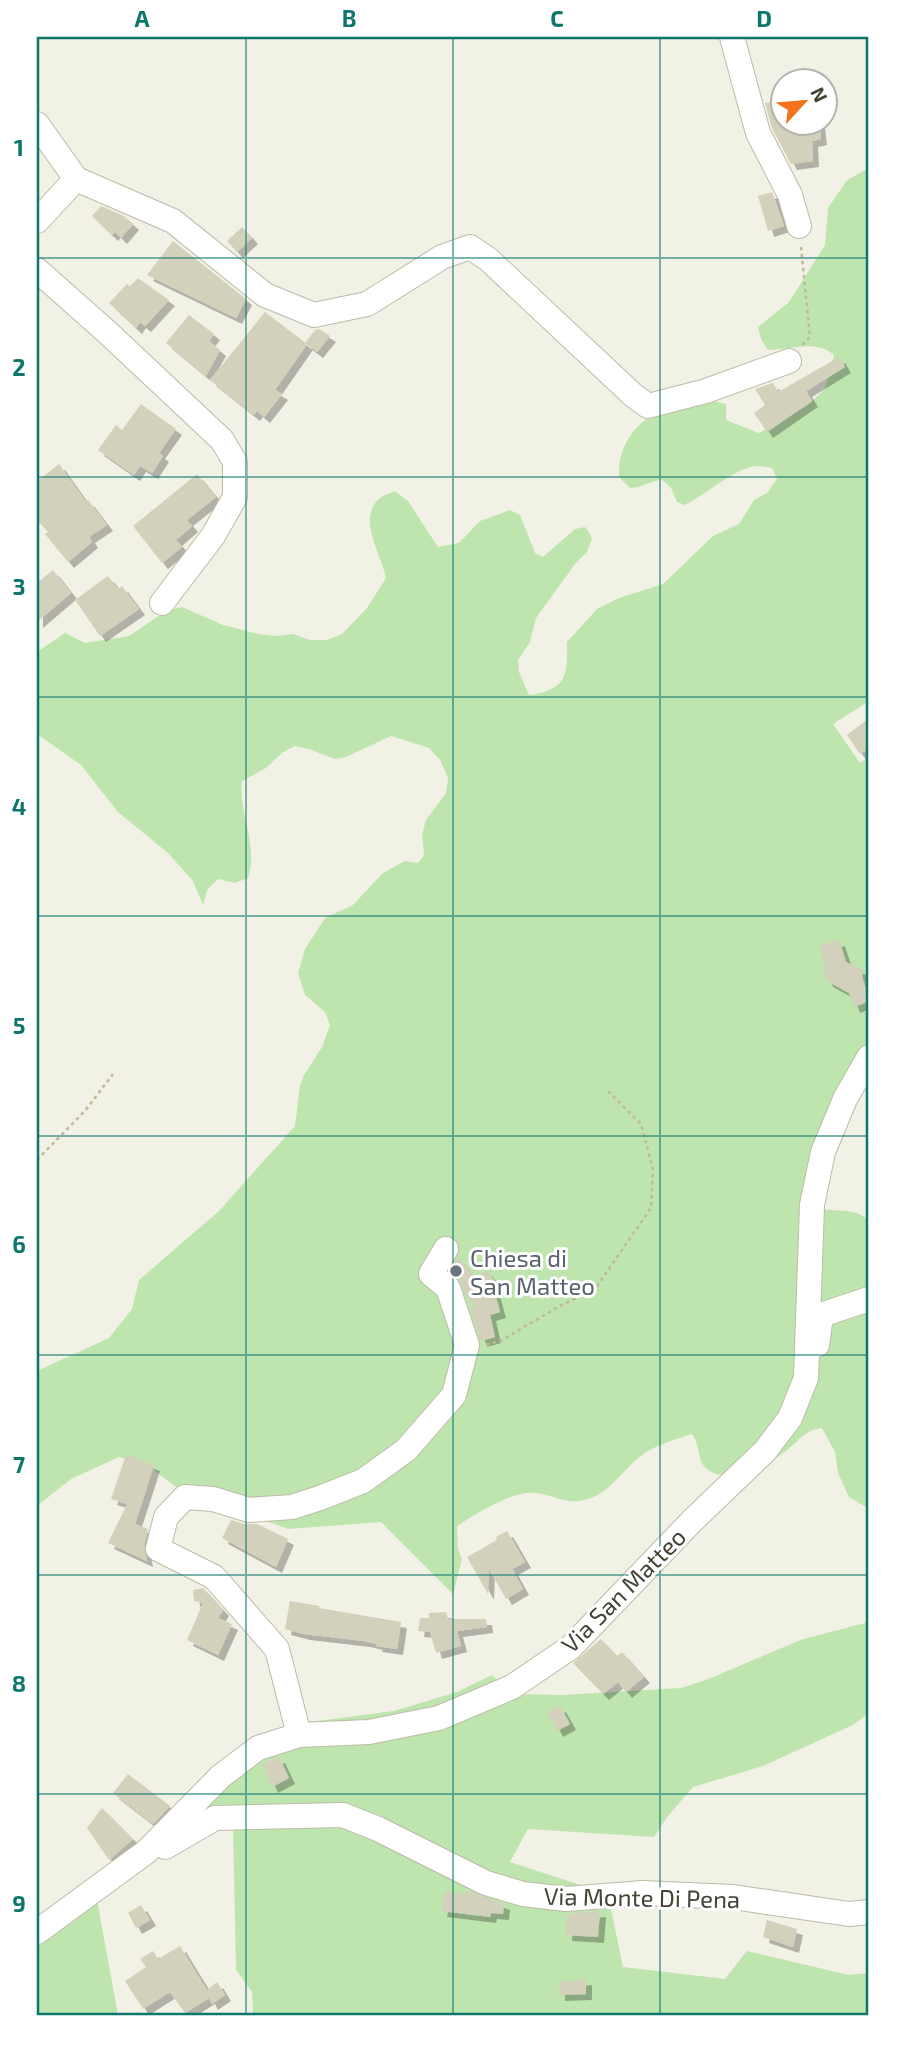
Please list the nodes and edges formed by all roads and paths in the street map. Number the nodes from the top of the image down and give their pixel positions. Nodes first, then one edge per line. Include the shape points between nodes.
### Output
1 (732, 37) edge
2 (37, 124) edge
3 (76, 179) junction
4 (37, 221) edge
5 (800, 226) joint
6 (37, 270) edge
7 (789, 361) joint
8 (162, 603) dead end
9 (869, 1057) edge
10 (113, 1074) dead end
11 (606, 1089) dead end
12 (37, 1160) edge
13 (446, 1249) dead end
14 (869, 1299) edge
15 (466, 1357) junction
16 (806, 1378) junction
17 (299, 1735) junction
18 (146, 1852) junction
19 (869, 1912) edge
20 (37, 1932) edge

1 - 5 street via 758,133 790,195
2 - 3 street
3 - 4 street
3 - 7 street via 173,221 265,295 314,315 367,304 442,257 470,247 648,406
5 - 7 path via 810,337
6 - 8 street via 222,440 235,462 235,498 213,536
9 - 16 street, Via San Matteo via 822,1152 812,1205
10 - 12 path via 85,1111
11 - 15 path via 641,1124 653,1170 651,1208 595,1289
13 - 15 street via 430,1274 448,1289 467,1345
14 - 16 street via 824,1314 815,1360
15 - 17 street via 454,1395 438,1416 406,1450 363,1481 292,1507 249,1510 185,1497 166,1517 158,1549 214,1577 276,1649
16 - 17 street, Via San Matteo via 790,1418 765,1451 571,1647 512,1686 439,1718 369,1732
17 - 18 street, Via San Matteo via 258,1748 230,1769
18 - 19 street, Via Monte Di Pena via 155,1854 215,1818 343,1815 486,1883 523,1894 566,1899 643,1893 720,1896 849,1914
18 - 20 street, Via San Matteo

